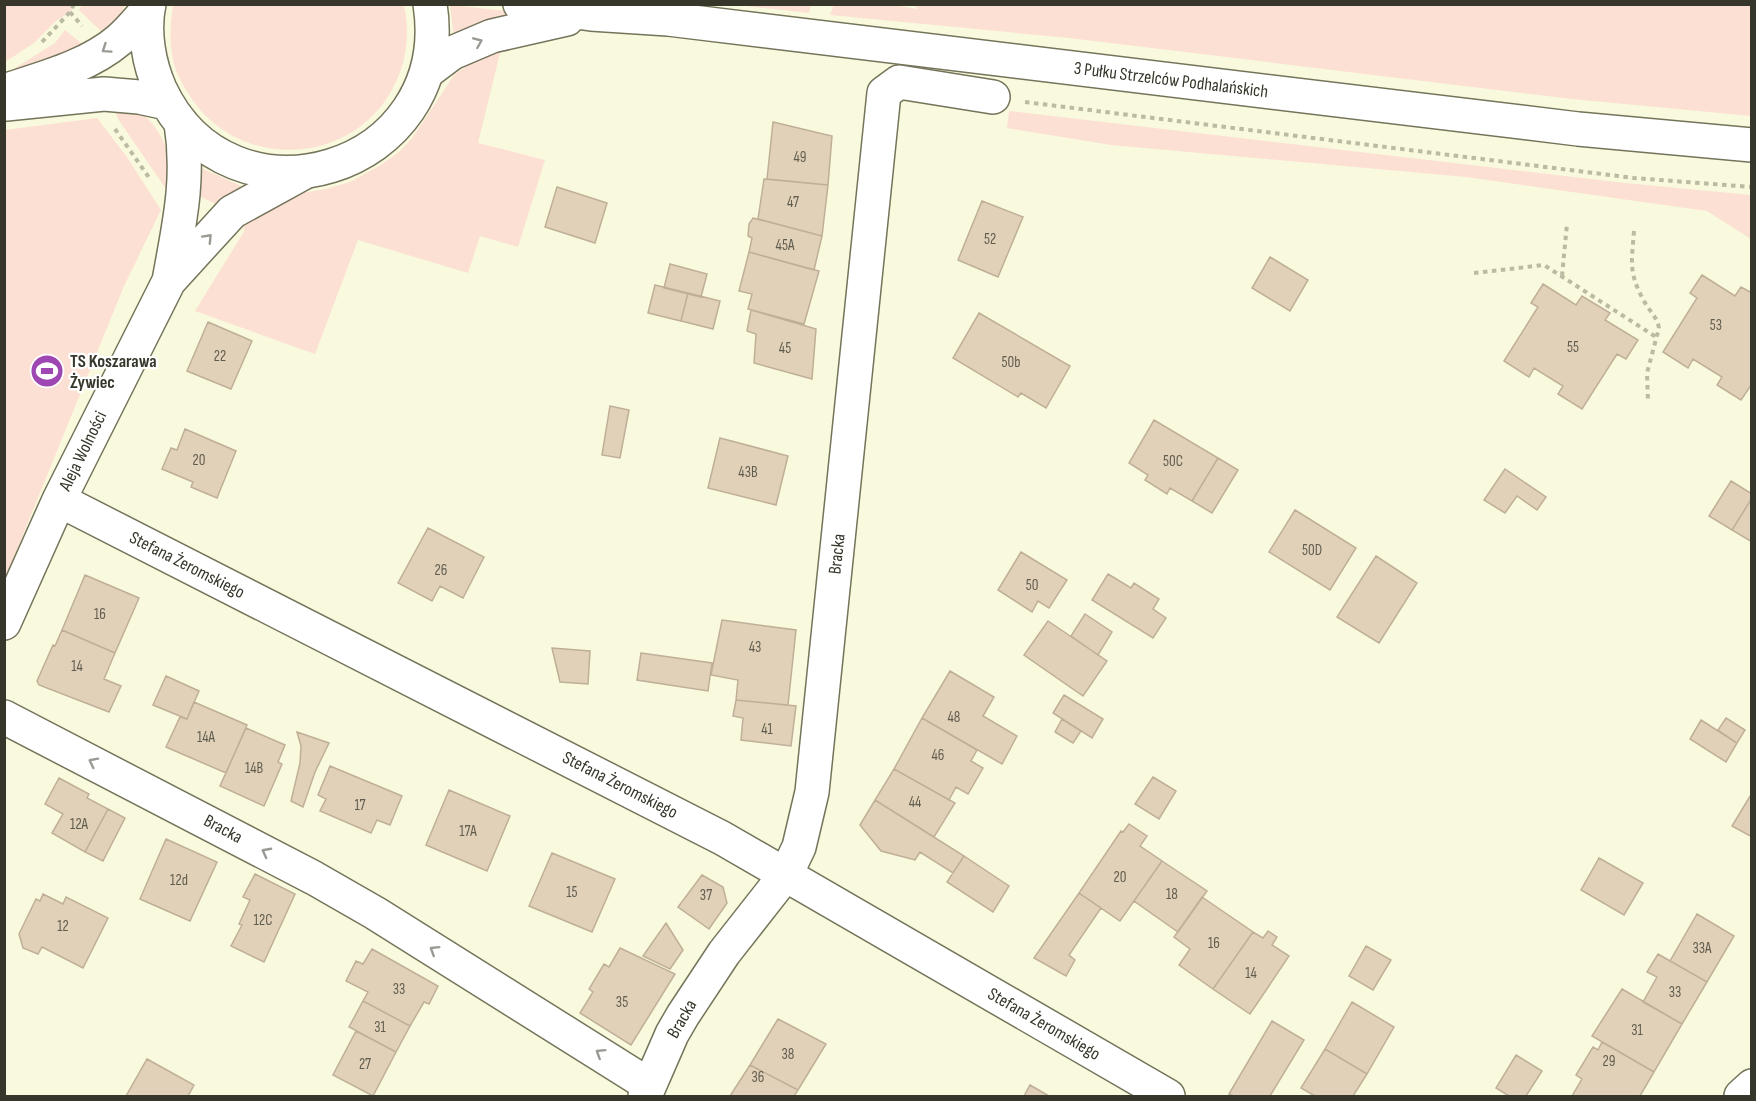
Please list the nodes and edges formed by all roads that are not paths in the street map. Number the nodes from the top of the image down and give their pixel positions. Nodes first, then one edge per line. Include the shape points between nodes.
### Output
1 (430, 4) edge
2 (520, 4) edge
3 (149, 7) edge
4 (591, 14) junction
5 (428, 71) junction
6 (4, 91) edge
7 (993, 97) road end
8 (4, 105) edge
9 (174, 113) junction
10 (1752, 145) edge
11 (303, 173) junction
12 (169, 281) junction
13 (59, 500) junction
14 (4, 623) edge
15 (4, 717) edge
16 (786, 874) junction
17 (1752, 1086) edge
18 (647, 1090) edge
19 (1168, 1096) edge
20 (1741, 1096) edge

1 - 5 street via 433,22
2 - 4 street, 3 Pułku Strzelców Podhalańskich
3 -> 6 street via 120,39 97,54 65,71
3 - 9 street via 150,57 156,81
5 -> 4 street, 3 Pułku Strzelców Podhalańskich via 452,53 492,36
4 - 10 street, 3 Pułku Strzelców Podhalańskich via 668,19 1578,129
5 - 11 street via 414,102 394,129 367,151 336,166
7 - 16 street, Bracka via 899,82 884,93 812,792 799,847
8 - 9 street via 104,94 139,97
9 - 11 street via 206,146 236,162 269,172
9 - 12 street, Aleja Wolności via 186,152 183,205
12 -> 11 street, Aleja Wolności via 232,212
12 - 13 street, Aleja Wolności
13 - 14 street, Aleja Wolności
13 - 16 street, Stefana Żeromskiego via 523,735
18 -> 15 street, Bracka via 331,887
16 - 18 street, Bracka via 682,1014
16 - 19 street, Stefana Żeromskiego
17 - 20 street

